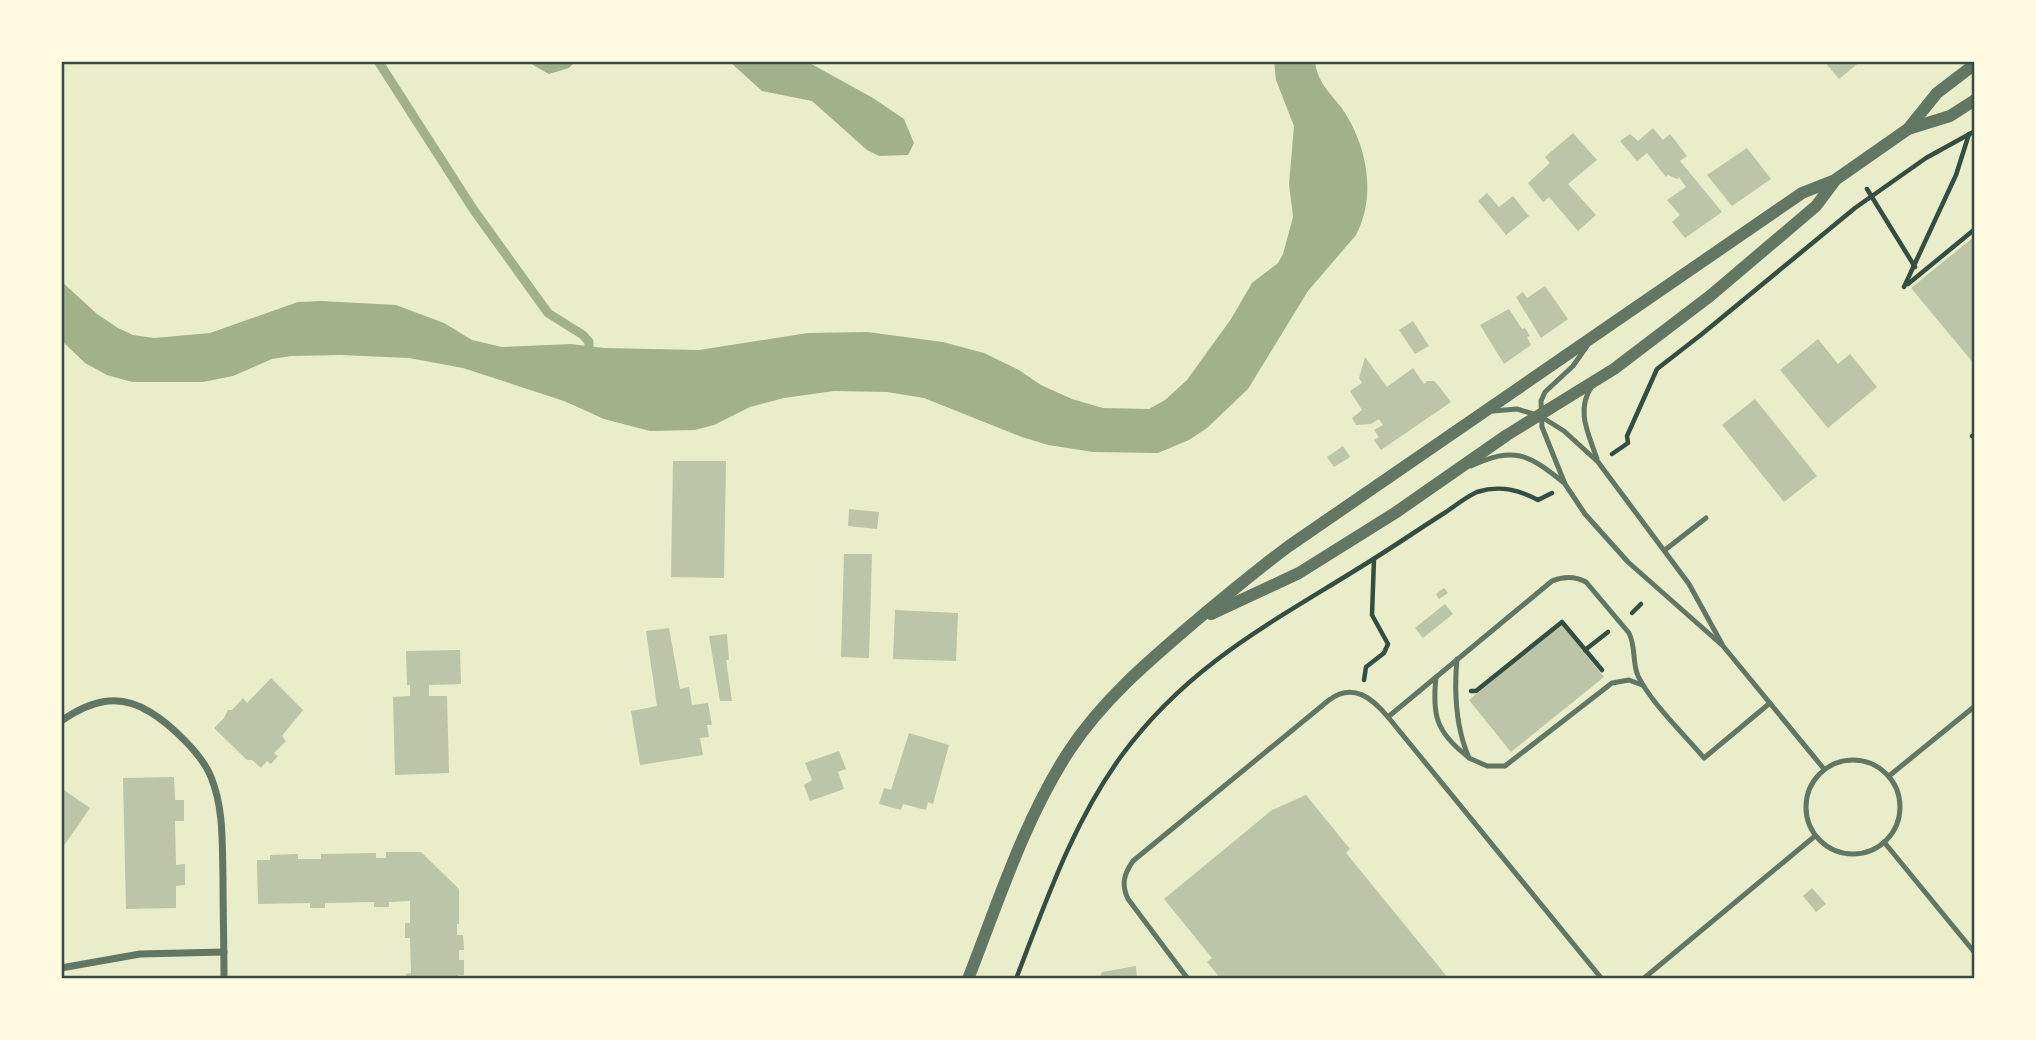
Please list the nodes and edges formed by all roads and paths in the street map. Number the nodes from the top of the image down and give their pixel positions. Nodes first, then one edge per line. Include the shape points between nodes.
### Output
1 (1975, 64) edge
2 (1975, 100) edge
3 (1967, 125) dead end
4 (1908, 129) junction
5 (1972, 133) edge
6 (1835, 180) junction
7 (1867, 189) dead end
8 (1871, 197) junction
9 (1975, 229) edge
10 (1915, 268) junction
11 (1592, 337) junction
12 (1597, 381) junction
13 (1483, 413) junction
14 (1540, 416) junction
15 (1598, 462) junction
16 (1454, 474) junction
17 (1565, 484) junction
18 (1706, 518) dead end
19 (1665, 550) junction
20 (1374, 558) junction
21 (1198, 619) junction
22 (1723, 646) junction
23 (1457, 659) junction
24 (1436, 677) junction
25 (1612, 683) junction
26 (1645, 687) junction
27 (1362, 694) junction
28 (1770, 703) junction
29 (1975, 706) edge
30 (1388, 717) junction
31 (61, 722) edge
32 (1469, 758) junction
33 (1824, 769) junction
34 (1889, 776) junction
35 (1815, 836) junction
36 (1884, 842) junction
37 (224, 952) junction
38 (1975, 953) edge
39 (61, 968) edge
40 (224, 979) edge
41 (968, 979) edge
42 (1016, 979) edge
43 (1188, 979) edge
44 (1602, 979) edge
45 (1643, 979) edge

1 - 4 street via 1937,93
2 - 4 street via 1950,116
3 - 5 path
4 - 6 street
5 - 8 path
5 - 10 path
6 - 11 street via 1802,193
6 - 12 street via 1816,206 1710,296
7 - 8 path
8 - 10 path
8 - 15 path via 1657,369 1628,443
9 - 10 path via 1904,287
11 - 13 street
11 - 14 lane via 1573,366 1545,392
12 - 14 street
12 - 15 lane via 1586,396 1583,415
13 - 14 lane via 1517,409
13 - 21 street via 1250,574
14 - 15 lane
14 - 16 street
14 - 17 lane
15 - 19 lane
16 - 17 lane via 1489,458 1516,455 1537,462
16 - 21 street via 1299,573
17 - 20 path via 1538,499 1505,488 1477,492
17 - 22 lane via 1628,562
18 - 19 lane
19 - 22 lane
20 - 27 path via 1372,615 1388,644 1366,667
20 - 42 path via 1236,643 1158,710 1084,814
21 - 41 street via 1111,697 1070,749 1028,829
22 - 28 lane
23 - 24 lane
23 - 25 path via 1466,668 1471,692 1476,691 1562,622
23 - 26 lane via 1552,580 1570,577 1586,582 1629,633 1635,668
23 - 32 lane via 1459,727
24 - 30 lane
24 - 32 lane via 1440,729
25 - 26 lane via 1629,680
25 - 32 lane via 1505,766 1487,766
26 - 28 lane via 1704,758
27 - 30 lane
27 - 43 lane via 1341,694 1329,700 1133,861 1126,872 1128,899
28 - 33 lane
29 - 34 lane
30 - 44 lane
31 - 37 street via 101,701 136,703 163,720 210,774 220,805
33 - 34 lane via 1843,761 1863,761
33 - 35 lane via 1807,793 1805,808
34 - 36 lane via 1900,798 1900,810 1898,822
35 - 36 lane via 1841,853 1871,851
35 - 45 lane
36 - 38 lane
37 - 39 street via 140,954
37 - 40 street

